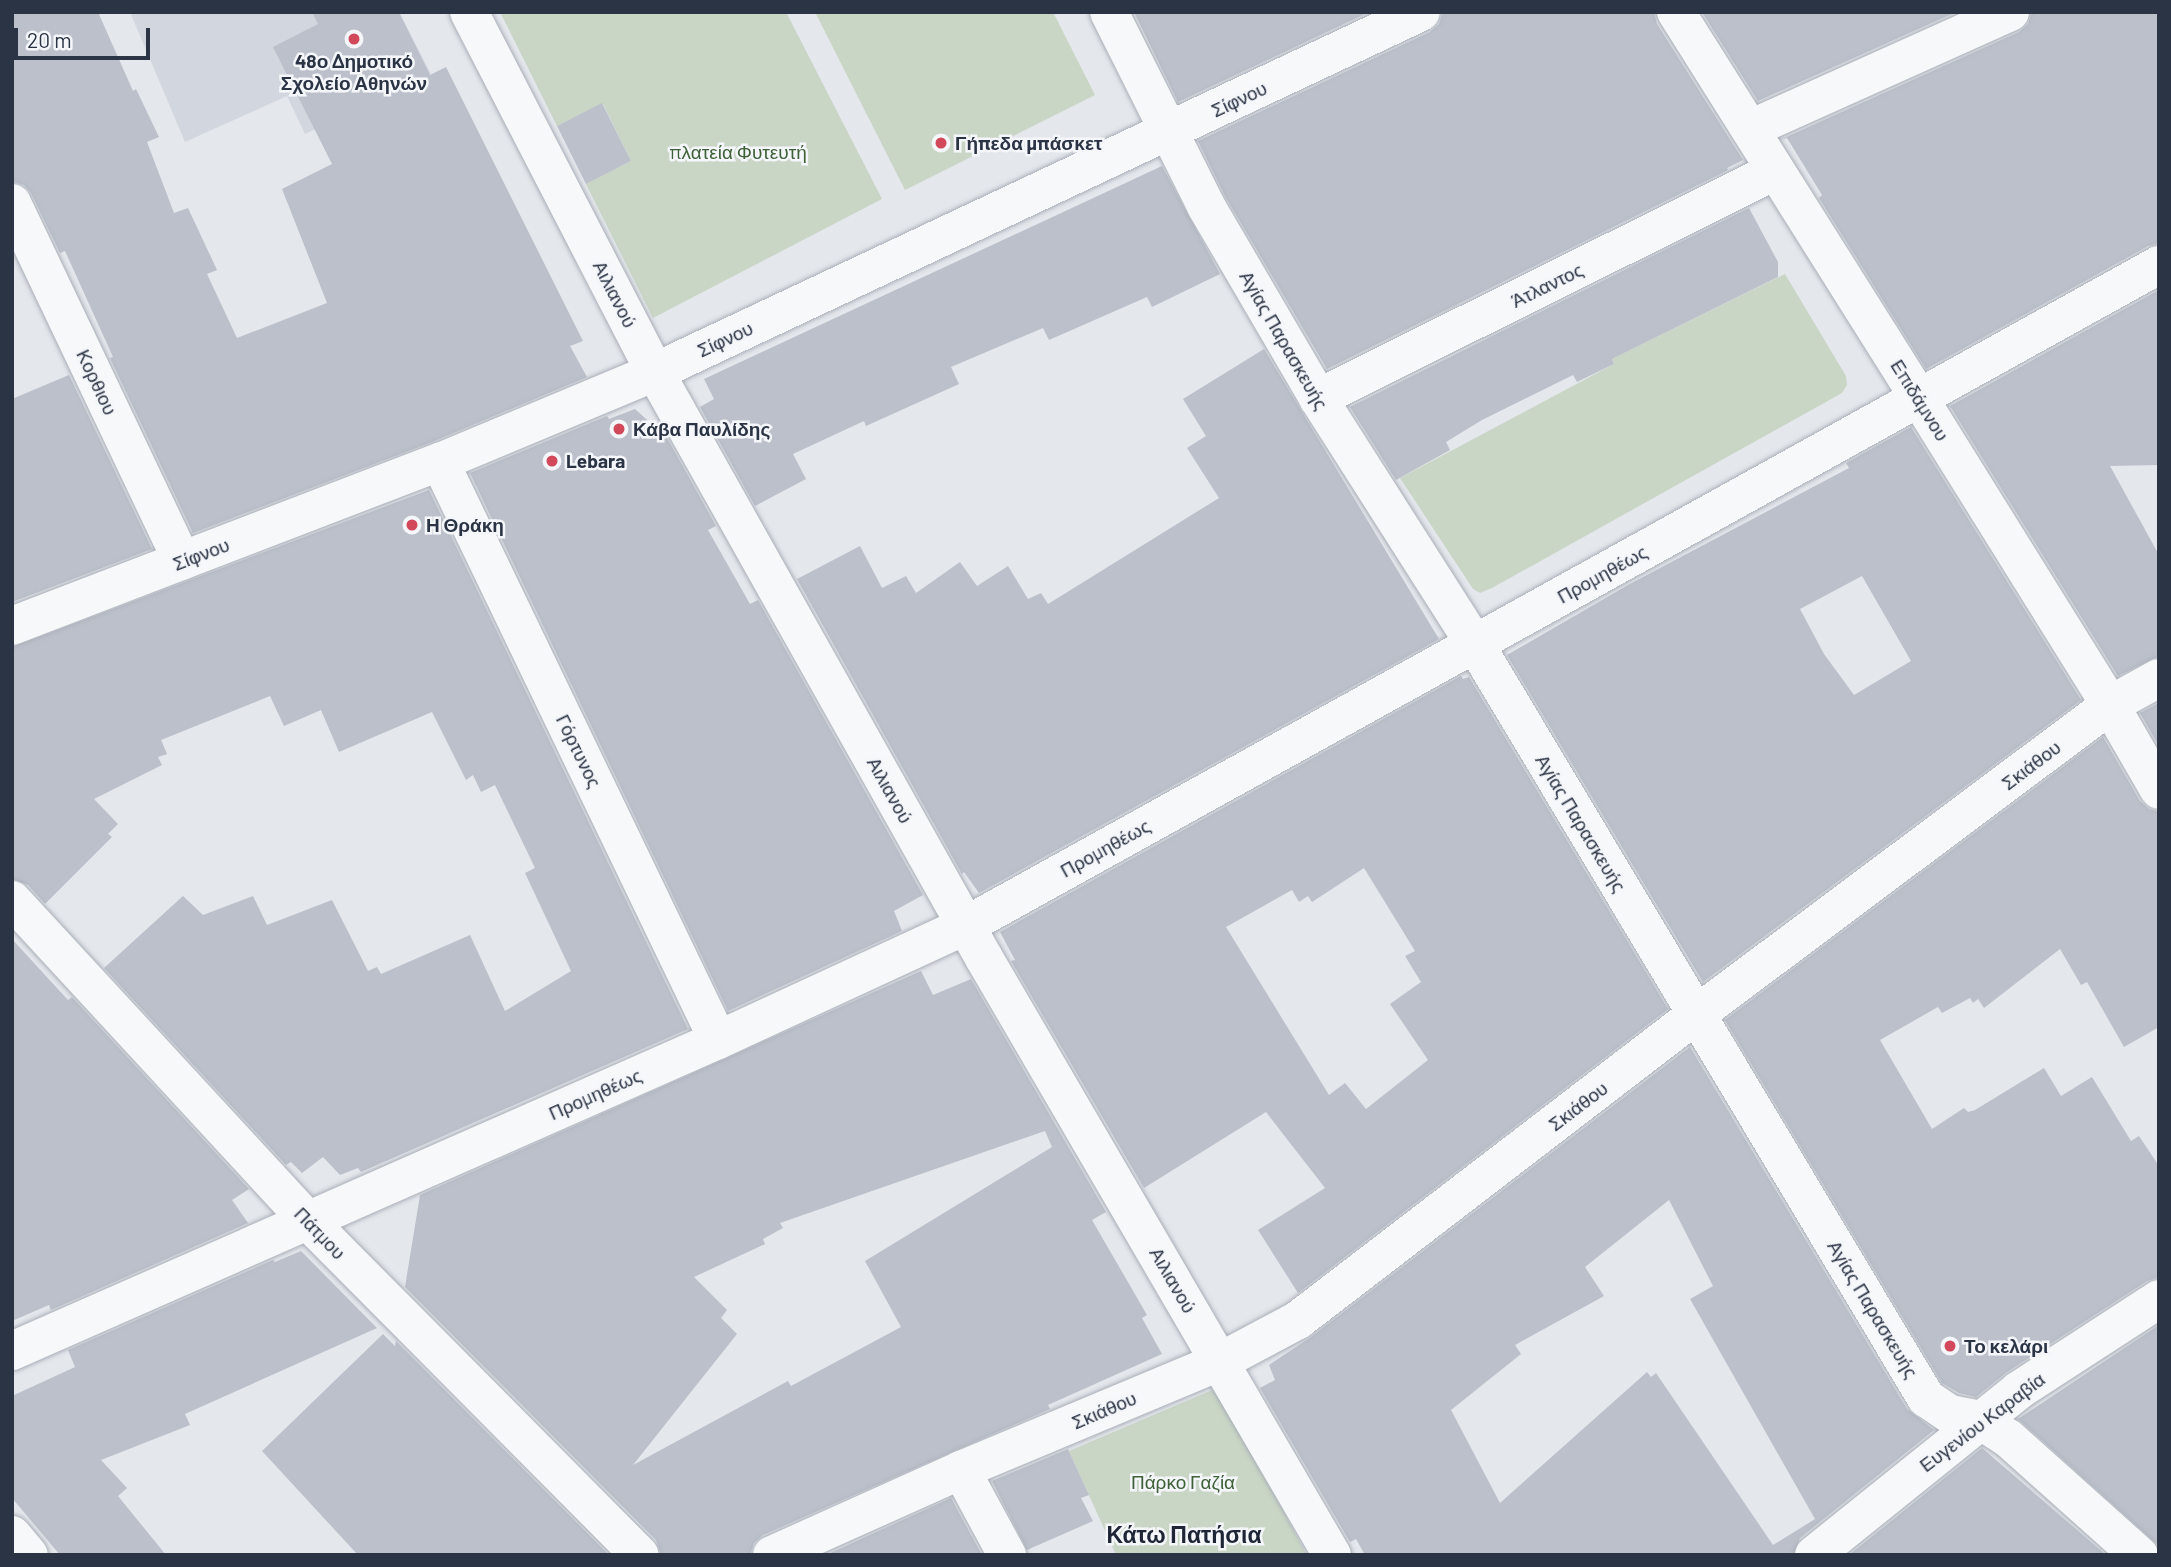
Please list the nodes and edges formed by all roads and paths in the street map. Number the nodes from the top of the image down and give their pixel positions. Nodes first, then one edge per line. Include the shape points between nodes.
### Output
1 (469, 12) edge
2 (1110, 12) edge
3 (1421, 12) edge
4 (1676, 12) edge
5 (2010, 12) edge
6 (1750, 129) junction
7 (1171, 131) junction
8 (1775, 172) junction
9 (12, 203) edge
10 (2159, 265) edge
11 (655, 372) junction
12 (1318, 398) junction
13 (1919, 398) junction
14 (440, 461) junction
15 (183, 561) junction
16 (12, 626) edge
17 (1475, 644) junction
18 (2159, 678) edge
19 (2110, 705) junction
20 (2159, 790) edge
21 (12, 900) edge
22 (965, 926) junction
23 (1697, 1014) junction
24 (718, 1040) junction
25 (307, 1220) junction
26 (2159, 1299) edge
27 (12, 1351) edge
28 (1221, 1361) junction
29 (1980, 1420) junction
30 (961, 1470) junction
31 (12, 1535) edge
32 (29, 1555) edge
33 (640, 1555) edge
34 (772, 1555) edge
35 (1007, 1555) edge
36 (1332, 1555) edge
37 (1814, 1555) edge
38 (2139, 1555) edge

1 - 11 street, Αιλιανού
2 - 7 street, Αγίας Παρασκευής
3 - 7 street, Σίφνου
4 - 6 street, Επιδάμνου
5 - 6 street
6 - 8 street, Επιδάμνου
7 - 11 street, Σίφνου
7 - 12 street, Αγίας Παρασκευής via 1206,205
8 - 12 street, Άτλαντος
8 - 13 street, Επιδάμνου
9 - 15 street, Κορθιου
10 - 13 street, Προμηθέως
11 - 14 street, Σίφνου
11 - 22 street, Αιλιανού
12 - 17 street, Αγίας Παρασκευής
13 - 17 street, Προμηθέως
13 - 19 street, Επιδάμνου
14 - 15 street, Σίφνου
14 - 24 street, Γόρτυνος
15 - 16 street, Σίφνου
17 - 22 street, Προμηθέως
17 - 23 street, Αγίας Παρασκευής
18 - 19 street, Σκιάθου
19 - 20 street, Επιδάμνου
19 - 23 street, Σκιάθου
21 - 25 street, Πάτμου
22 - 24 street, Προμηθέως
22 - 28 street, Αιλιανού
23 - 28 street, Σκιάθου via 1298,1320
23 - 29 street, Αγίας Παρασκευής via 1926,1398 1950,1414
24 - 25 street, Προμηθέως
25 - 27 street, Προμηθέως
25 - 33 street, Πάτμου
26 - 29 street, Ευγενίου Καραβία
28 - 30 street, Σκιάθου
28 - 36 street, Αιλιανού
29 - 37 street, Ευγενίου Καραβία
29 - 38 street, Αγίας Παρασκευής via 2008,1438
30 - 34 street, Σκιάθου
30 - 35 street
31 - 32 street

